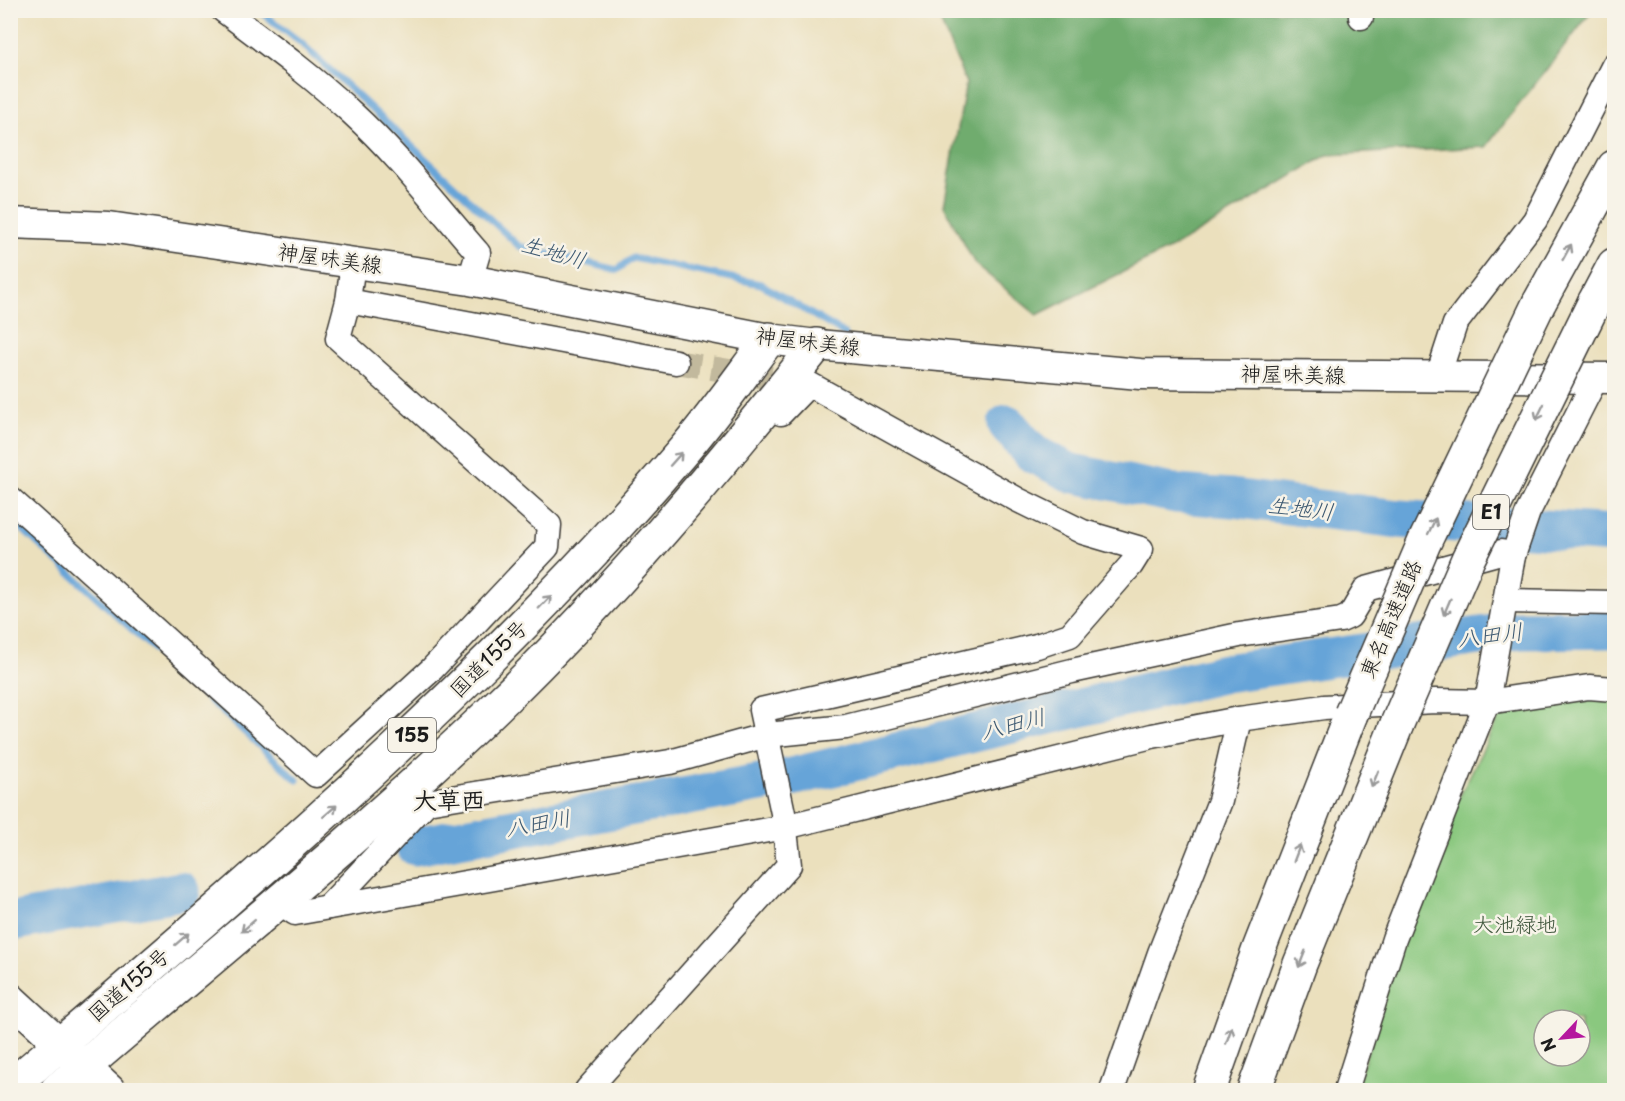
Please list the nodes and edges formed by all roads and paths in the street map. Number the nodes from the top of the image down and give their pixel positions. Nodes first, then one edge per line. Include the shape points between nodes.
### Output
1 (223, 10) edge
2 (1614, 65) edge
3 (1614, 166) edge
4 (10, 223) edge
5 (353, 263) junction
6 (1614, 265) edge
7 (470, 280) junction
8 (348, 301) junction
9 (769, 339) junction
10 (816, 345) junction
11 (676, 362) tunnel mouth
12 (1438, 376) junction
13 (1605, 378) edge
14 (10, 499) edge
15 (1513, 556) junction
16 (1506, 601) junction
17 (1614, 603) edge
18 (1614, 689) edge
19 (1487, 702) junction
20 (1239, 719) junction
21 (768, 740) junction
22 (412, 802) junction
23 (784, 820) junction
24 (278, 901) junction
25 (328, 907) junction
26 (10, 998) edge
27 (60, 1044) junction
28 (84, 1067) junction
29 (10, 1087) edge
30 (57, 1090) edge
31 (110, 1090) edge
32 (587, 1090) edge
33 (1112, 1090) edge
34 (1209, 1090) edge
35 (1254, 1090) edge
36 (1346, 1090) edge

1 - 7 street via 353,114 390,154 478,253
2 - 12 street via 1535,220 1455,324
34 -> 3 highway, 東名高速道路 / E1, bridge via 1259,949 1351,714 1424,543 1539,303
4 - 5 main road, 神屋味美線 via 109,227
5 - 7 main road, 神屋味美線
5 - 8 street
6 -> 35 highway, E1, bridge via 1468,559 1300,964
7 - 9 main road, 神屋味美線
8 - 11 street
8 - 14 street via 338,338 549,525 547,547 539,556 432,669 316,775
9 - 10 main road, 神屋味美線
27 -> 9 highway, 国道155号 / 155 via 341,802 473,677 599,546 686,448
10 - 12 main road, 神屋味美線 via 1140,374
10 - 22 highway, 国道155号 / 155 via 717,470 625,576 498,705
12 - 13 main road, 神屋味美線
13 - 15 street via 1528,512
15 - 16 street
15 - 21 street via 1501,552 1366,589 1350,616 1341,620 1239,635 1072,671 846,727
16 - 17 street
16 - 19 street
18 - 19 street via 1588,687
19 - 20 street via 1324,707
19 - 36 street via 1394,939
20 - 23 street
20 - 33 street via 1220,801
21 - 22 street via 670,762
21 - 22 street via 760,710 1070,635 1141,549 1083,532 1018,500 808,384 683,532 513,713
21 - 23 street
22 - 24 highway, 国道155号 / 155
22 - 25 street
23 - 25 street
23 - 32 street via 789,865
24 - 25 street via 295,913
24 -> 28 highway, 国道155号 / 155
26 - 27 main road
27 - 28 main road
27 - 29 highway, 国道155号 / 155
28 - 30 highway, 国道155号 / 155
28 - 31 main road

